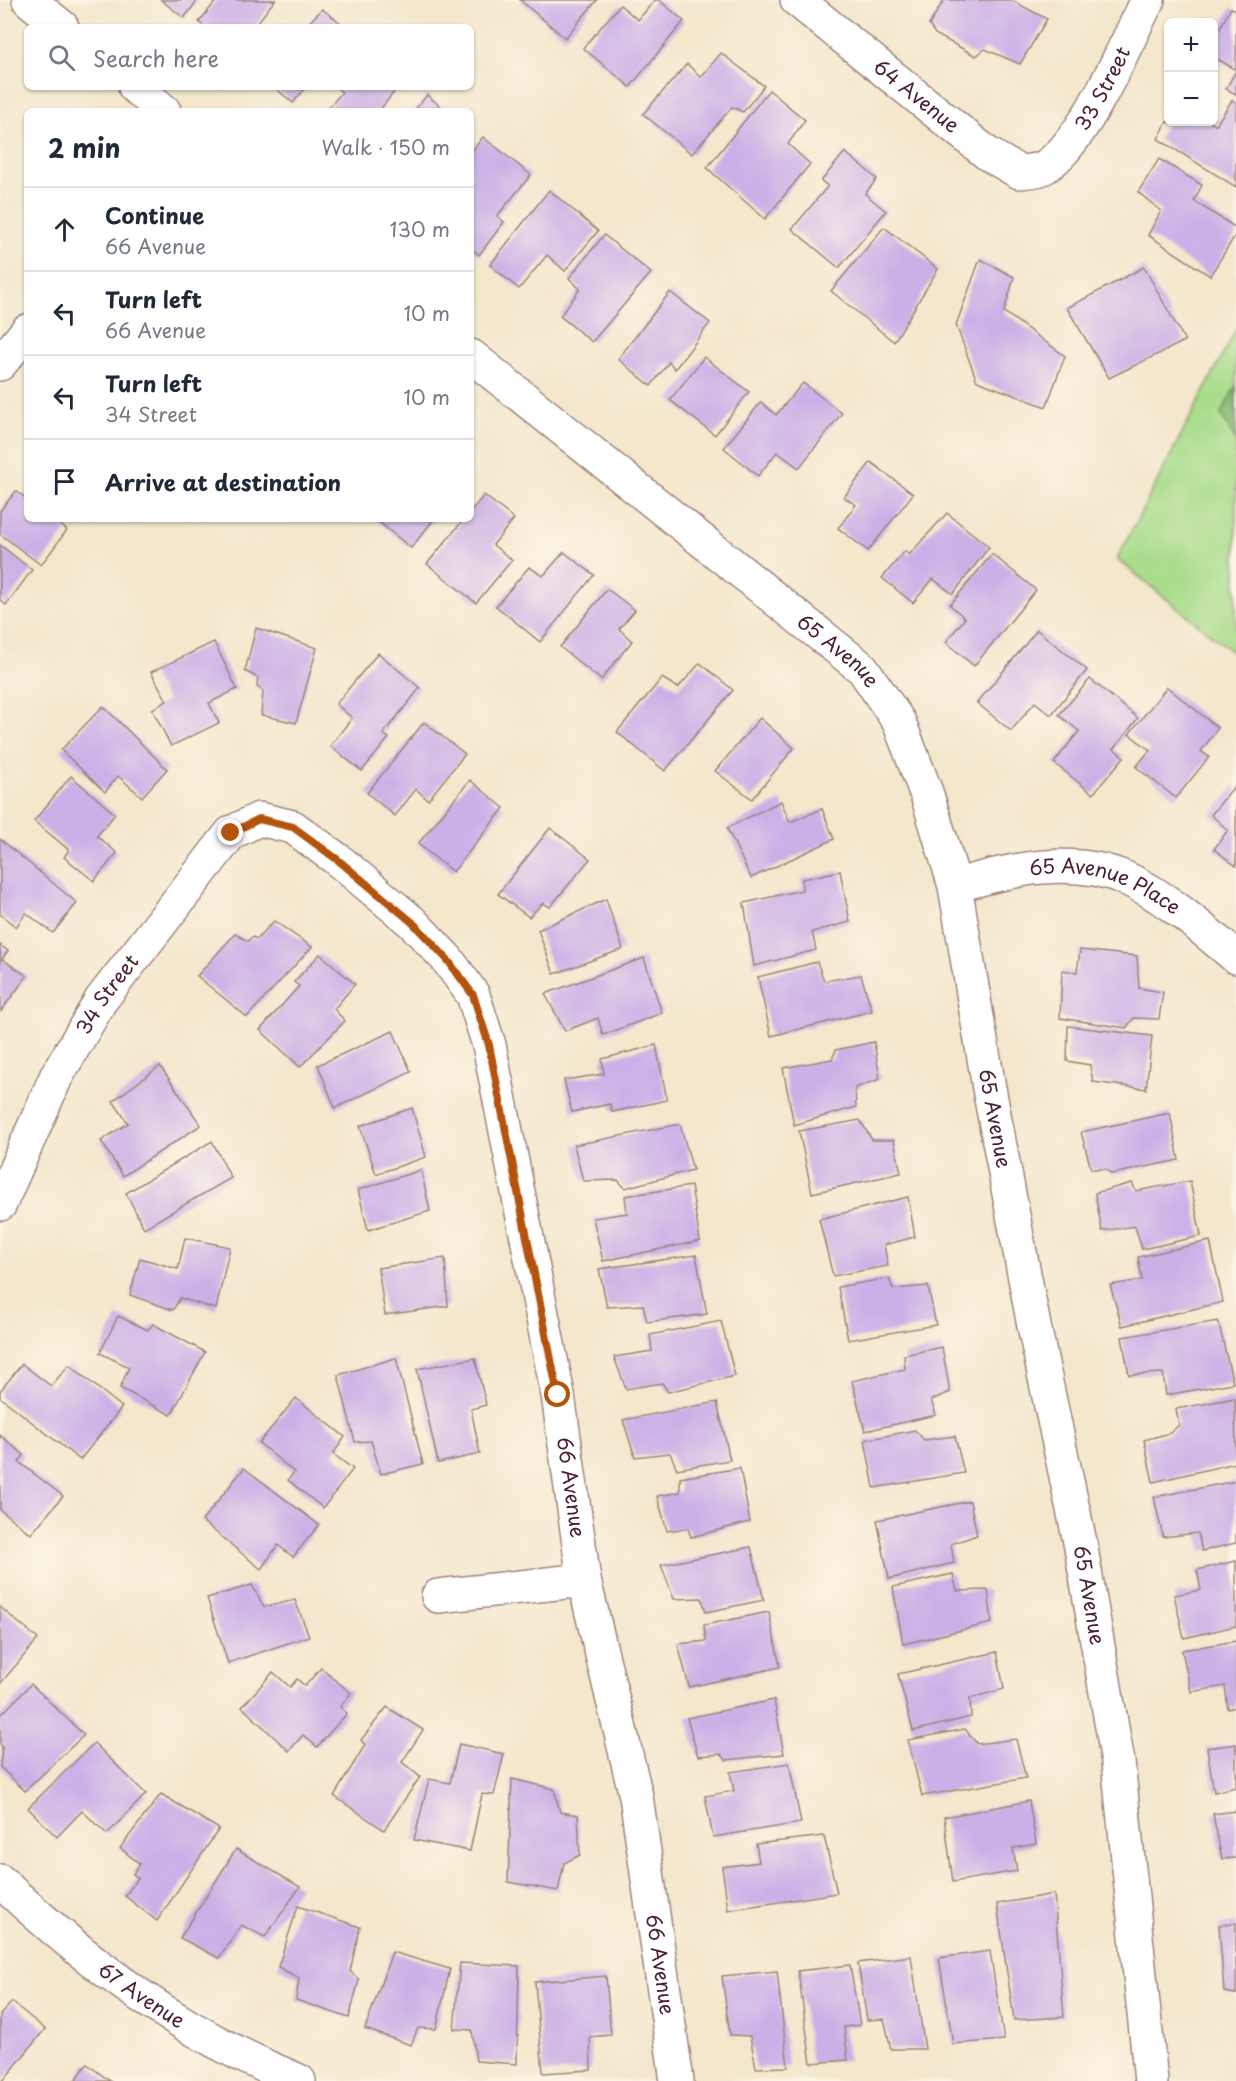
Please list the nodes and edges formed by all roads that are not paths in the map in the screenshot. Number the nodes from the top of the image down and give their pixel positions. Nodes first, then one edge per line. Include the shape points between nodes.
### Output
1 (29, 0) edge
2 (797, 0) edge
3 (1148, 0) edge
4 (58, 24) edge
5 (139, 90) edge
6 (160, 108) edge
7 (1045, 168) joint
8 (24, 335) edge
9 (474, 358) edge
10 (0, 364) edge
11 (259, 819) joint
12 (955, 886) junction
13 (1236, 957) edge
14 (0, 1204) edge
15 (584, 1581) junction
16 (438, 1596) dead end
17 (0, 1881) edge
18 (299, 2081) edge
19 (677, 2081) edge
20 (1151, 2081) edge

1 - 4 street
2 - 7 street, 64 Avenue via 988,154 1019,172
3 - 7 street, 33 Street via 1089,116
5 - 6 street
8 - 10 street
9 - 12 street, 65 Avenue via 863,669 899,722
11 - 14 street, 34 Street via 231,833 101,1000 56,1077
11 - 15 street, 66 Avenue via 293,827 338,860 428,939 473,995 489,1045 558,1395
12 - 13 street, 65 Avenue Place via 1028,868 1086,867 1124,877 1157,895
12 - 20 street, 65 Avenue via 1118,1762
15 - 16 street
15 - 19 street, 66 Avenue via 636,1796
17 - 18 street, 67 Avenue via 50,1928 199,2035

